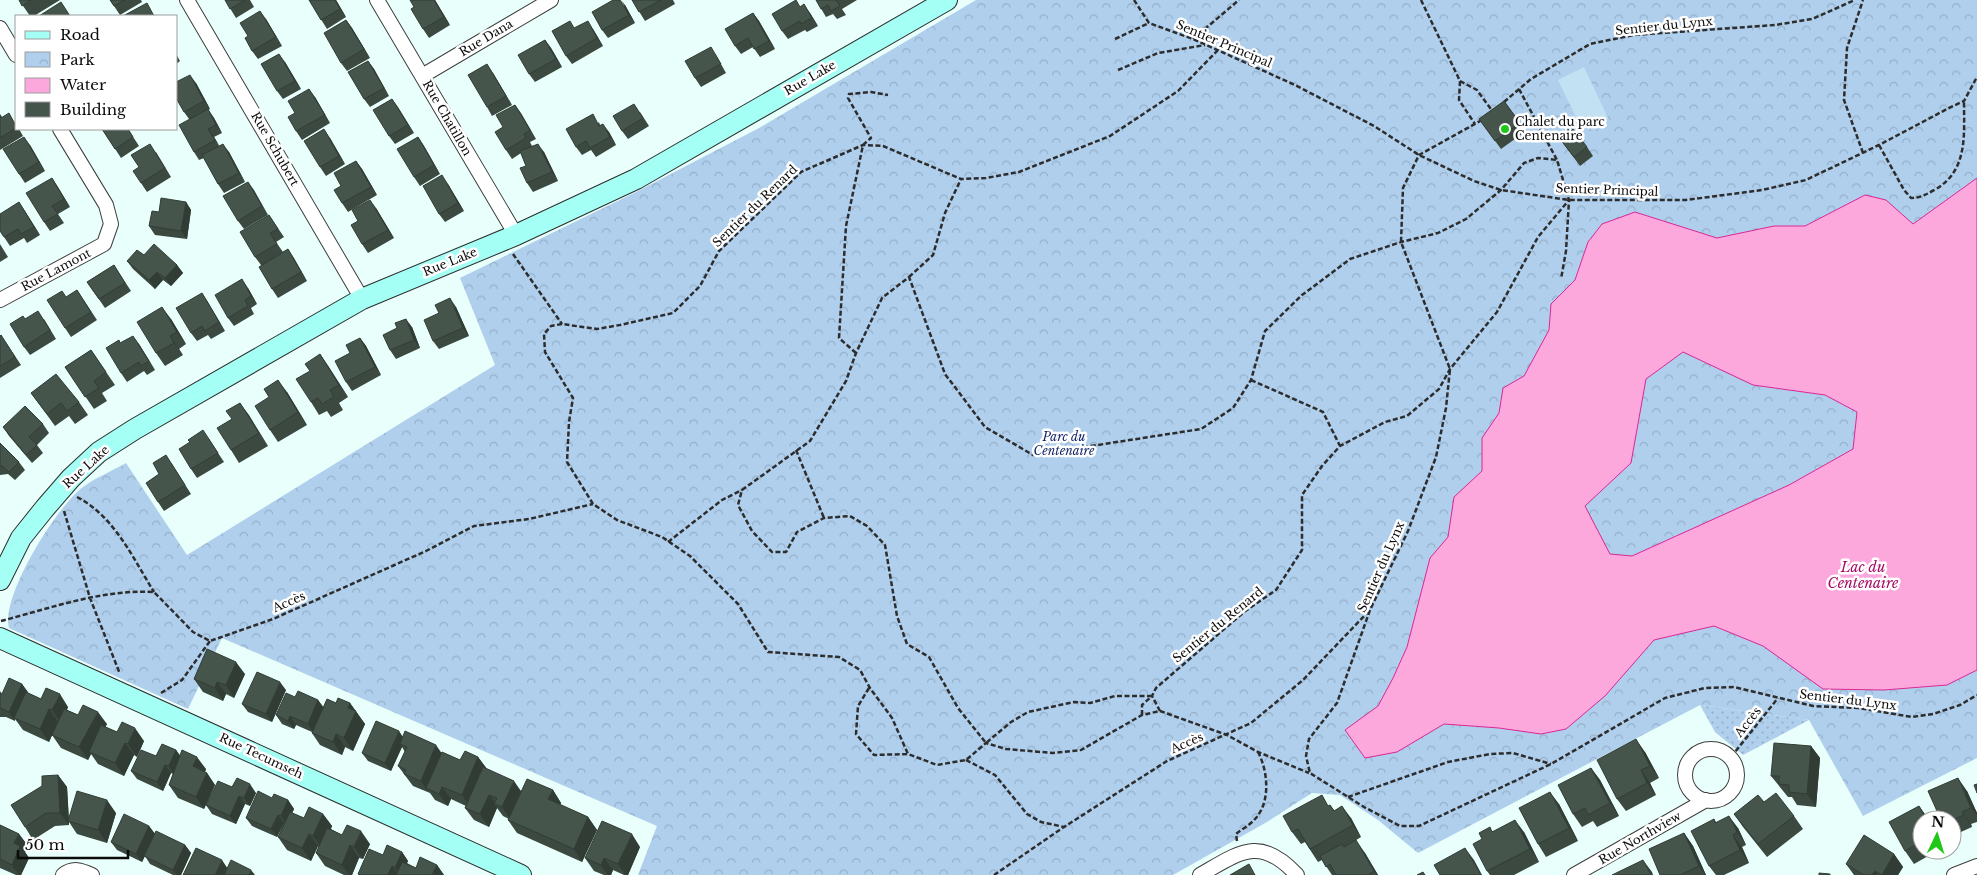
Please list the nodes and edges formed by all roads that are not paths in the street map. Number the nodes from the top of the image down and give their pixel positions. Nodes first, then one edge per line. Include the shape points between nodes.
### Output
1 (187, 0) edge
2 (377, 0) edge
3 (550, 0) edge
4 (948, 0) edge
5 (0, 28) edge
6 (15, 53) edge
7 (422, 76) junction
8 (61, 130) edge
9 (510, 238) junction
10 (362, 299) junction
11 (0, 300) edge
12 (0, 580) edge
13 (0, 638) edge
14 (1706, 800) junction
15 (1977, 866) edge
16 (63, 875) edge
17 (92, 875) edge
18 (521, 875) edge
19 (1200, 875) edge
20 (1297, 875) edge
21 (1574, 875) edge
22 (1954, 875) edge

1 - 10 street, Rue Schubert
2 - 7 street, Rue Chatillon
3 - 7 street, Rue Dana
4 - 9 street, Rue Lake via 636,179
5 - 6 street
7 - 9 street, Rue Chatillon
8 - 11 street, Rue Lamont via 106,205 111,224 104,244
9 - 10 street, Rue Lake
10 - 12 street, Rue Lake via 99,452 61,489 21,538
13 - 18 street, Rue Tecumseh
14 - 14 street, Rue Northview via 1691,791 1685,774 1687,765 1698,752 1716,749 1731,757 1737,772 1734,787 1723,798
14 - 21 street, Rue Northview
15 - 22 street
16 - 17 street via 79,869
19 - 20 street via 1239,852 1259,851 1285,862

